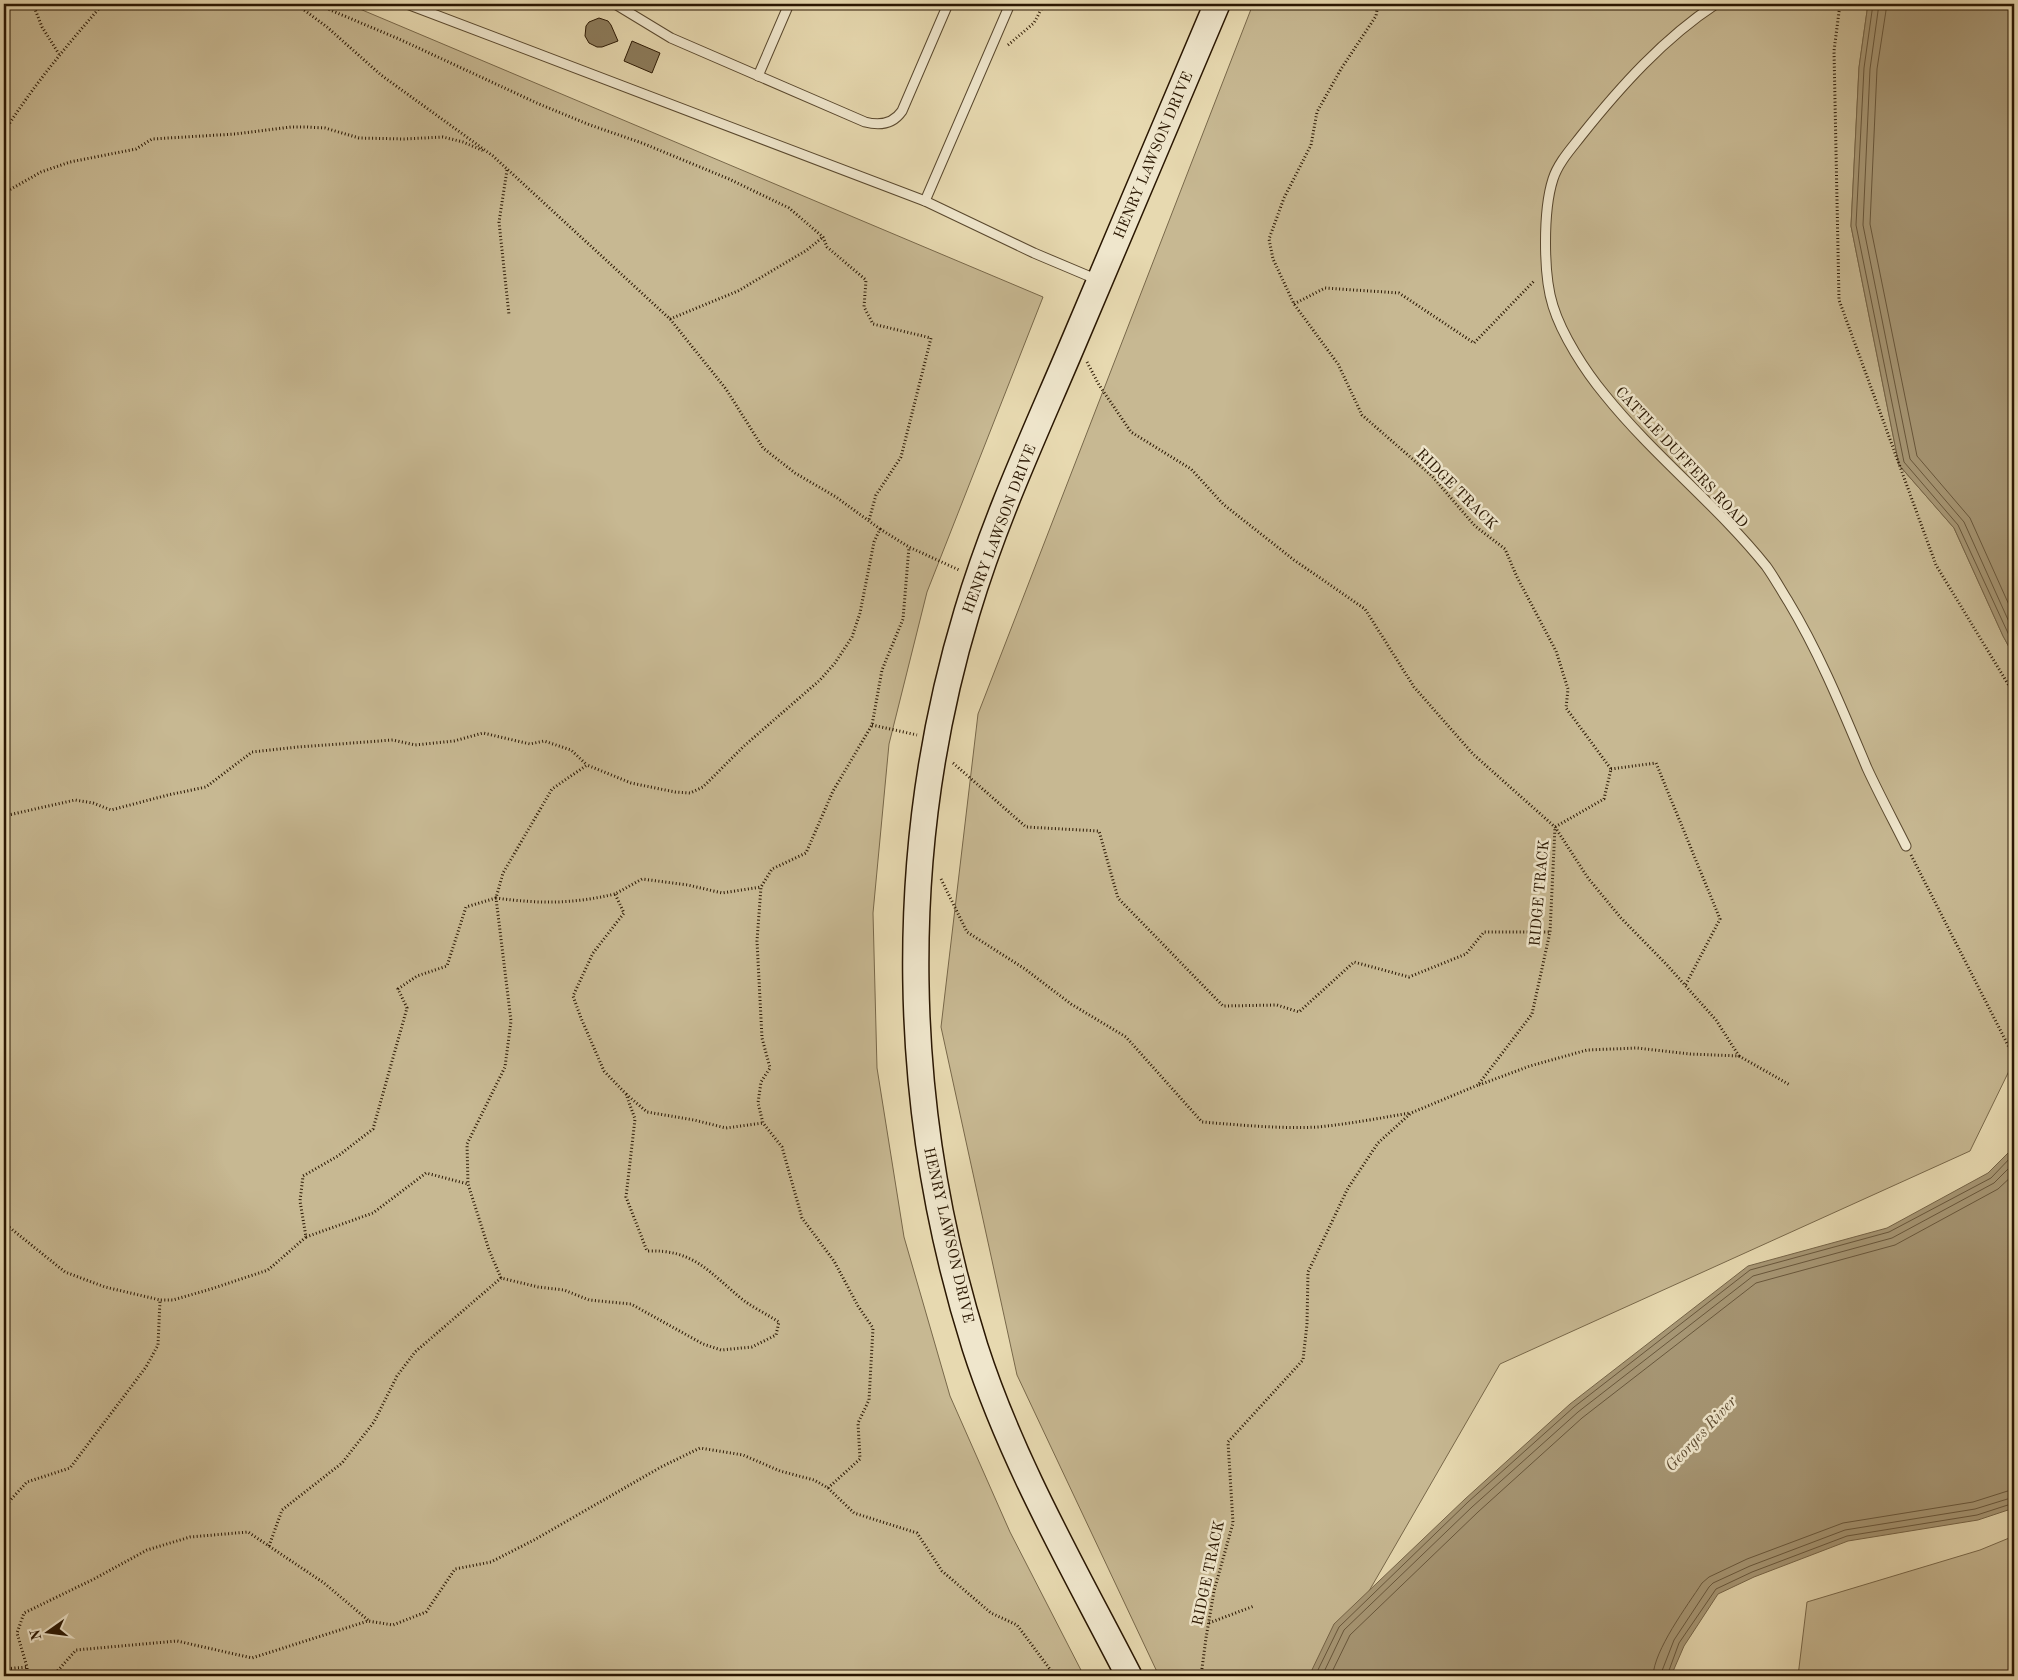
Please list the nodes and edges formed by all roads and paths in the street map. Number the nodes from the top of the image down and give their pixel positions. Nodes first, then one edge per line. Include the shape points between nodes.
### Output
1 (33, 4) edge
2 (103, 4) edge
3 (296, 4) edge
4 (316, 4) edge
5 (408, 4) edge
6 (615, 4) edge
7 (789, 4) edge
8 (948, 4) edge
9 (1010, 4) edge
10 (1044, 4) edge
11 (1217, 4) edge
12 (1378, 4) edge
13 (1716, 4) edge
14 (1840, 4) edge
15 (60, 54) junction
16 (986, 63) junction
17 (758, 76) junction
18 (4, 132) edge
19 (493, 156) junction
20 (507, 170) junction
21 (4, 193) edge
22 (925, 201) junction
23 (823, 237) junction
24 (1547, 268) junction
25 (1100, 280) junction
26 (1294, 304) junction
27 (509, 315) dead end
28 (670, 320) junction
29 (1075, 340) junction
30 (869, 520) junction
31 (880, 528) junction
32 (909, 547) junction
33 (977, 580) junction
34 (2014, 694) edge
35 (872, 725) junction
36 (936, 739) junction
37 (587, 765) junction
38 (1611, 769) junction
39 (951, 770) dead end
40 (4, 816) edge
41 (1555, 827) junction
42 (1906, 846) joint
43 (939, 875) dead end
44 (761, 887) junction
45 (615, 894) junction
46 (496, 898) junction
47 (1550, 932) junction
48 (1685, 986) junction
49 (1739, 1056) junction
50 (2014, 1057) edge
51 (1478, 1085) junction
52 (1790, 1085) dead end
53 (626, 1094) junction
54 (1411, 1112) junction
55 (763, 1123) junction
56 (468, 1184) junction
57 (4, 1223) edge
58 (306, 1237) junction
59 (501, 1278) junction
60 (160, 1300) junction
61 (828, 1488) junction
62 (4, 1507) edge
63 (269, 1546) junction
64 (1254, 1606) dead end
65 (368, 1620) junction
66 (1208, 1623) junction
67 (27, 1667) junction
68 (4, 1669) edge
69 (27, 1676) edge
70 (53, 1676) edge
71 (1054, 1676) edge
72 (1129, 1676) edge
73 (1201, 1676) edge

1 - 15 path via 42,27
2 - 15 path
3 - 19 path via 381,75
4 - 23 path via 590,126 642,143 729,179 789,208
5 - 22 lane
6 - 17 lane via 671,38
7 - 17 lane
8 - 17 lane via 902,110 892,122 865,122
9 - 16 lane
10 - 16 path via 1034,23
11 - 25 main road, HENRY LAWSON DRIVE
12 - 26 path, RIDGE TRACK via 1376,16 1340,69 1318,112 1311,145 1284,198 1269,239 1273,259
13 - 24 lane, CATTLE DUFFERS ROAD via 1694,18 1648,60 1564,159 1553,177 1548,208
14 - 34 path via 1834,51 1839,300 1936,565
15 - 18 path
16 - 22 lane
19 - 20 path
19 - 21 path via 443,137 359,138 325,128 291,127 235,134 152,138 136,149 70,162 41,172
20 - 27 path via 500,222
20 - 28 path
22 - 25 lane via 1034,253
23 - 28 path via 738,291
23 - 30 path via 827,246 866,280 864,307 873,324 931,338 901,457 876,495
24 - 26 path via 1474,343 1399,293 1325,288
24 - 42 lane, CATTLE DUFFERS ROAD via 1553,306 1569,341 1603,393 1649,446 1707,501 1767,568 1806,630
25 - 29 main road, HENRY LAWSON DRIVE
26 - 38 path, RIDGE TRACK via 1338,364 1362,415 1432,476 1475,526 1505,549 1556,651 1568,689 1566,708
28 - 30 path via 726,389 764,448 795,473
29 - 33 main road, HENRY LAWSON DRIVE via 1019,470
29 - 41 path via 1099,385 1131,432 1191,469 1223,504 1294,560 1365,609 1414,687 1473,754
30 - 31 path
31 - 32 path
31 - 37 path via 874,542 860,613 852,637 835,663 704,787 690,793 675,792 631,782
32 - 33 path via 946,562
32 - 35 path via 903,619 882,670
33 - 36 main road, HENRY LAWSON DRIVE via 959,639
35 - 36 path
35 - 44 path via 833,791 806,853 772,869
36 - 72 main road, HENRY LAWSON DRIVE via 918,888 916,1003 922,1099 942,1216 976,1348 1000,1412 1044,1510
37 - 40 path via 571,750 544,741 530,744 483,733 454,741 415,745 393,740 298,746 252,752 206,787 111,810 75,800
37 - 46 path via 552,789 503,873
38 - 41 path, RIDGE TRACK via 1604,799
38 - 48 path via 1656,763 1720,919
39 - 47 path via 952,761 1026,827 1098,831 1118,898 1224,1006 1277,1005 1299,1012 1354,962 1409,977 1466,954 1484,932
41 - 47 path, RIDGE TRACK
41 - 48 path via 1588,878
42 - 50 path
43 - 54 path via 967,932 1025,969 1071,1004 1126,1037 1202,1122 1316,1127
44 - 45 path via 722,893 642,879
44 - 55 path via 757,941 762,1038 770,1068 761,1082 758,1102
45 - 46 path via 552,903
45 - 53 path via 624,913 593,953 573,996 604,1071
46 - 56 path via 511,1021 505,1067 467,1144
46 - 58 path via 466,907 447,966 417,976 398,989 407,1008 373,1130 338,1156 303,1176 300,1201
47 - 51 path, RIDGE TRACK via 1532,1014
48 - 49 path via 1716,1020
49 - 51 path via 1637,1048 1587,1050
49 - 52 path
51 - 54 path, RIDGE TRACK
53 - 55 path via 647,1112 726,1128
53 - 59 path via 635,1119 626,1197 647,1251 666,1250 694,1260 744,1301 779,1322 776,1335 752,1347 721,1350 703,1344 631,1304 589,1300 564,1290
54 - 66 path, RIDGE TRACK via 1378,1144 1348,1188 1308,1272 1303,1360 1228,1442 1233,1523
55 - 61 path via 782,1147 802,1218 834,1262 873,1328 869,1400 858,1423 860,1459
56 - 58 path via 426,1173 373,1213
56 - 59 path via 488,1250
57 - 60 path via 65,1272 105,1287
58 - 60 path via 268,1270 173,1300
59 - 63 path via 415,1352 397,1376 374,1422 342,1463 282,1510
60 - 62 path via 158,1345 150,1360 70,1468 27,1482
61 - 65 path via 743,1455 700,1448 492,1562 455,1569 426,1612 393,1625
61 - 71 path via 854,1513 917,1533 942,1571 992,1613 1017,1625
63 - 65 path via 324,1583
63 - 67 path via 248,1532 190,1537 147,1550 37,1605 24,1612 17,1633
64 - 66 path
65 - 70 path via 252,1658 177,1641 76,1650
66 - 73 path, RIDGE TRACK
67 - 68 path
67 - 69 path

